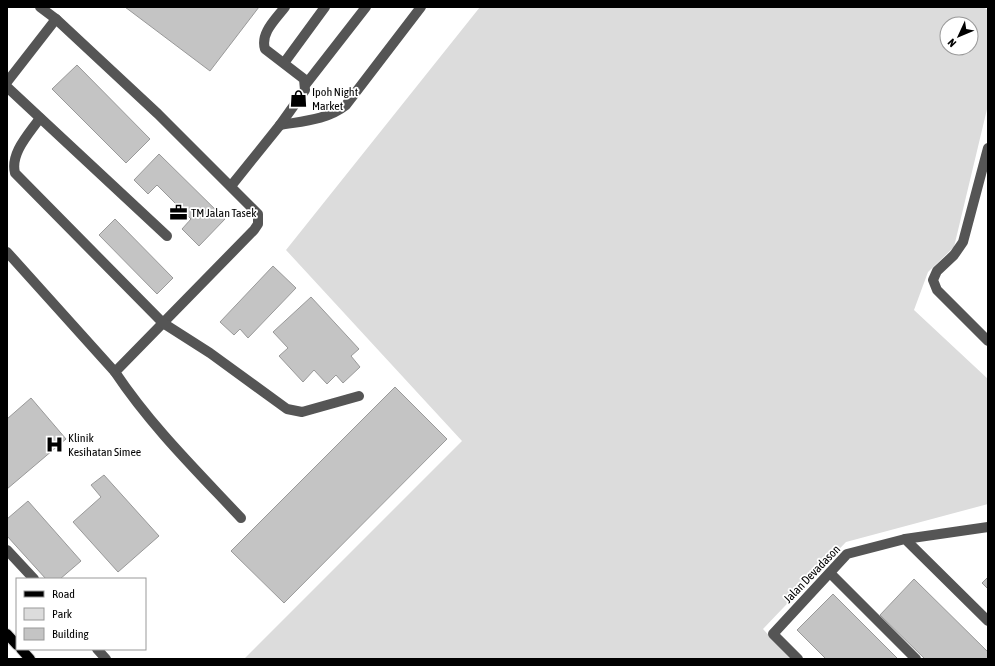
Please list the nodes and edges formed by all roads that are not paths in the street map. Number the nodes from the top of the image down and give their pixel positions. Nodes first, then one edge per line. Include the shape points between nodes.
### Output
1 (40, 7) edge
2 (285, 7) edge
3 (325, 7) edge
4 (366, 7) edge
5 (421, 7) edge
6 (56, 19) junction
7 (284, 63) junction
8 (7, 82) edge
9 (306, 84) junction
10 (7, 87) edge
11 (40, 118) junction
12 (280, 125) junction
13 (988, 148) edge
14 (231, 186) junction
15 (167, 236) dead end
16 (7, 252) edge
17 (163, 323) junction
18 (988, 341) edge
19 (115, 372) junction
20 (358, 396) dead end
21 (241, 518) dead end
22 (988, 528) edge
23 (905, 539) junction
24 (7, 550) edge
25 (830, 573) junction
26 (33, 578) edge
27 (988, 621) edge
28 (7, 634) edge
29 (16, 644) edge
30 (22, 650) edge
31 (98, 650) edge
32 (29, 659) edge
33 (106, 659) edge
34 (798, 659) edge
35 (916, 659) edge

1 - 6 street
2 - 7 street via 263,39 265,49
3 - 7 street
4 - 9 street
5 - 12 street via 346,105 326,116
6 - 8 street
6 - 14 street
7 - 9 street
9 - 12 street via 303,94
10 - 11 street
11 - 15 street
11 - 17 street via 16,154 13,165 15,173
12 - 14 street
13 - 18 street via 963,242 937,271 933,280 937,290
14 - 17 street via 258,214 258,224
16 - 19 street
17 - 19 street
17 - 20 street via 210,353 287,409 302,412
19 - 21 street via 160,432
22 - 23 street, Jalan Devadason
23 - 25 street, Jalan Devadason via 847,554
23 - 27 street
24 - 26 street
25 - 34 street, Jalan Devadason via 773,634
25 - 35 street
28 - 29 main road
30 - 32 main road
31 - 33 street

